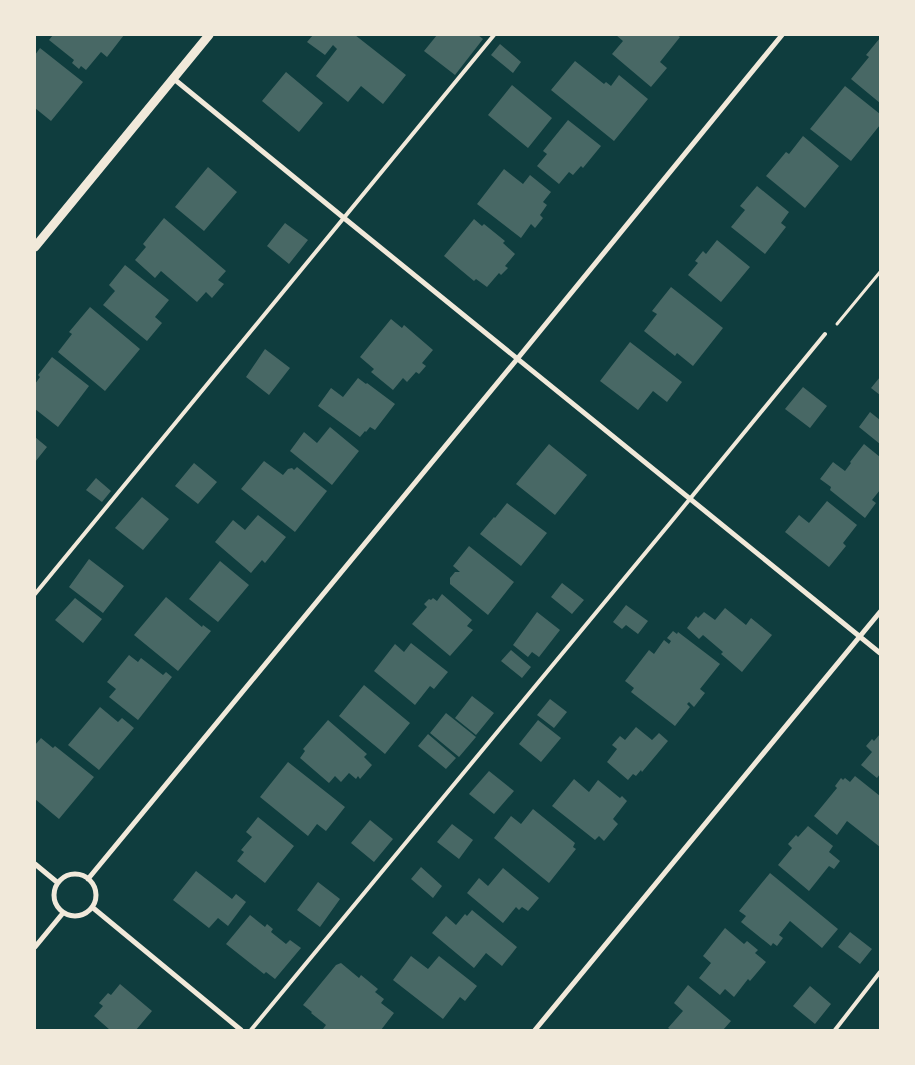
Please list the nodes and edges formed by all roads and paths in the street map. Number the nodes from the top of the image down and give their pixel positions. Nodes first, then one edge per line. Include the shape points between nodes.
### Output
1 (209, 35) edge
2 (494, 35) edge
3 (782, 35) edge
4 (174, 78) junction
5 (344, 218) junction
6 (35, 247) edge
7 (880, 272) edge
8 (825, 334) joint
9 (518, 358) junction
10 (690, 498) junction
11 (35, 594) edge
12 (880, 612) edge
13 (860, 636) junction
14 (880, 653) edge
15 (35, 864) edge
16 (88, 879) junction
17 (58, 882) junction
18 (92, 907) junction
19 (63, 913) junction
20 (35, 947) edge
21 (880, 972) edge
22 (241, 1030) edge
23 (251, 1030) edge
24 (534, 1030) edge
25 (835, 1030) edge

1 - 4 street
2 - 5 lane
3 - 9 street
4 - 5 street
4 - 6 street
5 - 9 street
5 - 11 lane
7 - 8 path
8 - 10 lane
9 - 10 street
9 - 16 street
10 - 13 street
10 - 23 lane
12 - 13 street
13 - 14 street
13 - 24 street
15 - 17 street
16 - 17 street via 72,874
16 - 18 street via 96,896
17 - 19 street via 54,898
18 - 19 street via 78,916
18 - 22 street
19 - 20 street
21 - 25 lane

